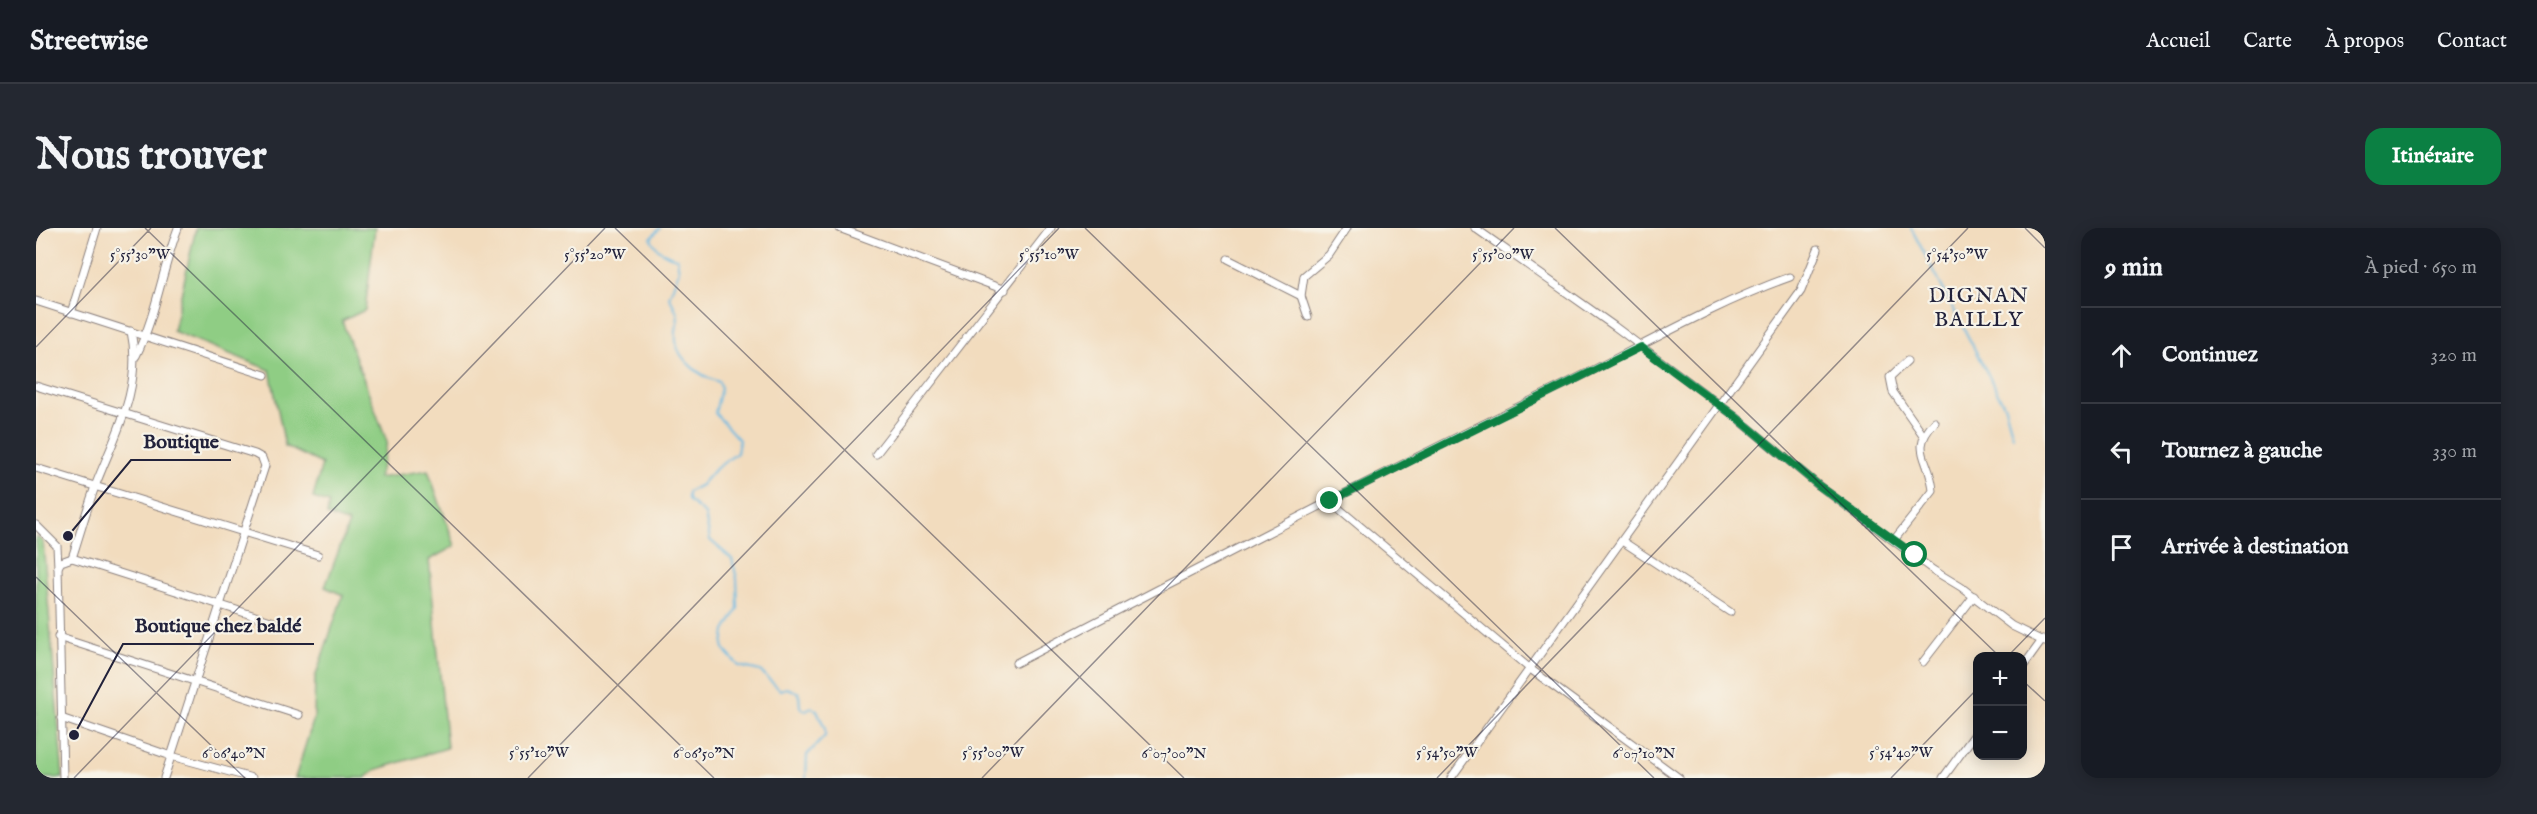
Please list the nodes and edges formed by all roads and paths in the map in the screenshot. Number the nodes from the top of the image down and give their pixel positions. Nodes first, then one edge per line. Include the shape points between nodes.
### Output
1 (97, 228) edge
2 (178, 228) edge
3 (839, 228) edge
4 (1051, 228) edge
5 (1347, 228) edge
6 (1475, 228) edge
7 (1818, 249) dead end
8 (1227, 260) dead end
9 (1790, 277) dead end
10 (1005, 290) junction
11 (1301, 296) junction
12 (36, 301) edge
13 (71, 313) junction
14 (1308, 317) dead end
15 (131, 331) junction
16 (146, 337) junction
17 (1641, 347) junction
18 (136, 356) junction
19 (1907, 361) dead end
20 (265, 375) dead end
21 (36, 386) edge
22 (1719, 405) junction
23 (126, 413) junction
24 (1935, 422) dead end
25 (1923, 435) junction
26 (876, 454) dead end
27 (36, 468) edge
28 (95, 486) junction
29 (1330, 501) junction
30 (36, 525) edge
31 (243, 534) junction
32 (1894, 540) junction
33 (1622, 541) junction
34 (318, 555) dead end
35 (72, 558) junction
36 (58, 567) junction
37 (1974, 596) junction
38 (219, 604) junction
39 (1731, 612) dead end
40 (293, 627) dead end
41 (58, 637) junction
42 (2044, 640) edge
43 (1923, 662) dead end
44 (2027, 662) edge
45 (1016, 663) dead end
46 (1529, 668) junction
47 (196, 682) junction
48 (299, 715) dead end
49 (61, 718) junction
50 (1973, 736) edge
51 (171, 756) junction
52 (63, 778) edge
53 (164, 778) edge
54 (252, 778) edge
55 (1451, 778) edge
56 (1679, 778) edge
57 (1943, 778) edge

1 - 13 street
2 - 16 street
3 - 10 street
4 - 10 street
5 - 11 street via 1329,255 1304,276
6 - 17 street
7 - 22 street via 1801,291
8 - 11 street
9 - 17 street via 1737,296
10 - 26 street
11 - 14 street
12 - 13 street
13 - 15 street
15 - 16 street
15 - 18 street
16 - 18 street
16 - 20 street
17 - 22 street
17 - 29 street
18 - 23 street
19 - 25 street via 1890,377 1893,392
21 - 23 street
22 - 32 street
22 - 33 street
23 - 28 street
23 - 31 street via 262,458 266,466
24 - 25 street
25 - 32 street via 1920,444 1933,491
27 - 28 street
28 - 31 street
28 - 35 street
29 - 45 street
29 - 46 street
30 - 36 street via 57,546
31 - 34 street
31 - 38 street
32 - 37 street
33 - 39 street
33 - 46 street
35 - 36 street
35 - 38 street
36 - 41 street
37 - 42 street via 2012,626
37 - 43 street
38 - 40 street
38 - 47 street
41 - 47 street
41 - 49 street
42 - 44 street
46 - 55 street
46 - 56 street
47 - 48 street
47 - 51 street
49 - 51 street
49 - 52 street
50 - 57 street
51 - 53 street
51 - 54 street

